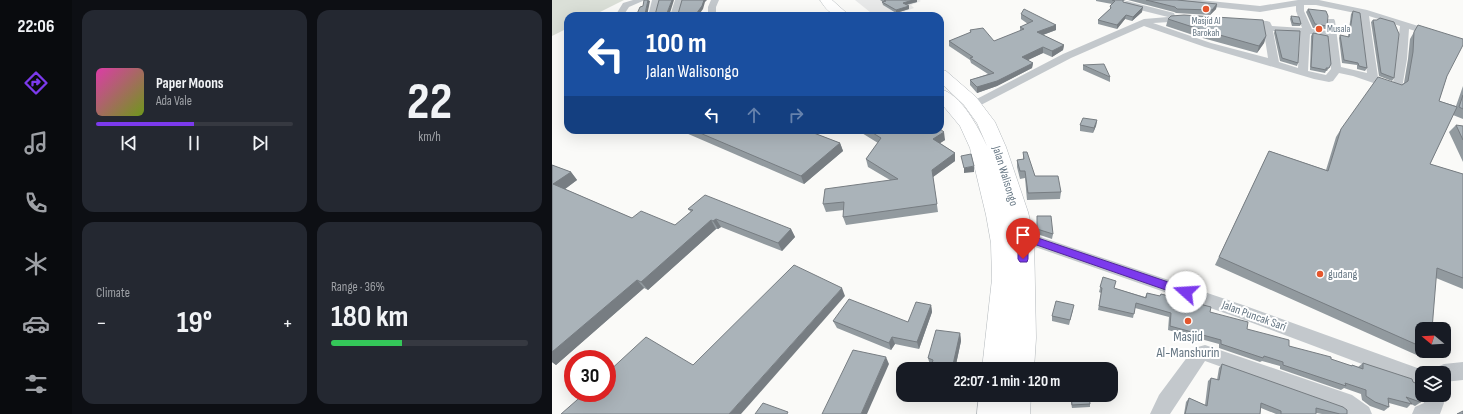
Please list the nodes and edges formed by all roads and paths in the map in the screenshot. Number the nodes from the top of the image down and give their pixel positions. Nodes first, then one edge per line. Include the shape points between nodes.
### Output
1 (640, 0) edge
2 (656, 0) edge
3 (679, 0) edge
4 (715, 0) edge
5 (826, 0) edge
6 (840, 0) edge
7 (1177, 0) edge
8 (1188, 1) edge
9 (1300, 2) junction
10 (1128, 4) edge
11 (622, 12) edge
12 (653, 12) edge
13 (675, 12) edge
14 (712, 12) edge
15 (838, 12) edge
16 (852, 12) edge
17 (1364, 12) junction
18 (1197, 19) edge
19 (1331, 21) dead end
20 (1236, 22) edge
21 (1143, 23) junction
22 (1405, 24) junction
23 (1268, 28) junction
24 (1306, 31) junction
25 (1333, 35) junction
26 (1460, 40) edge
27 (1274, 64) junction
28 (1336, 69) junction
29 (1303, 73) junction
30 (944, 78) edge
31 (1373, 79) junction
32 (944, 97) edge
33 (973, 105) junction
34 (1023, 236) junction
35 (997, 362) edge
36 (1021, 362) edge
37 (1463, 371) edge
38 (1451, 372) edge
39 (1415, 376) edge
40 (993, 402) edge
41 (1016, 402) edge
42 (1433, 402) edge
43 (1354, 412) edge
44 (992, 414) edge
45 (1015, 414) edge
46 (1160, 414) edge
47 (1422, 414) edge

1 - 11 street via 626,5
2 - 12 street
3 - 13 street
4 - 14 street
5 - 15 highway
6 - 16 highway
7 - 8 street
8 - 9 street via 1260,9
8 - 10 street via 1180,16
9 - 17 street via 1321,3
9 - 24 street
17 - 22 street
17 - 31 street
18 - 21 street via 1182,17
19 - 25 street
20 - 23 street via 1267,24
21 - 27 street
21 - 33 street via 1067,56
22 - 26 street
22 - 31 street via 1397,88
23 - 24 street
23 - 27 street
24 - 25 street
24 - 29 street
25 - 28 street
27 - 29 street
28 - 29 street via 1328,79
28 - 31 street
30 - 33 highway, Jalan Walisongo
32 - 35 highway, Jalan Walisongo via 968,125 979,148 997,215 1004,279
33 - 34 highway, Jalan Walisongo via 986,122 997,147
34 - 36 highway, Jalan Walisongo
34 - 39 street, Jalan Puncak Sari via 1243,312
37 - 38 street
40 - 44 highway
41 - 45 highway
42 - 47 street via 1431,411
43 - 46 street via 1343,401 1205,353 1200,354

